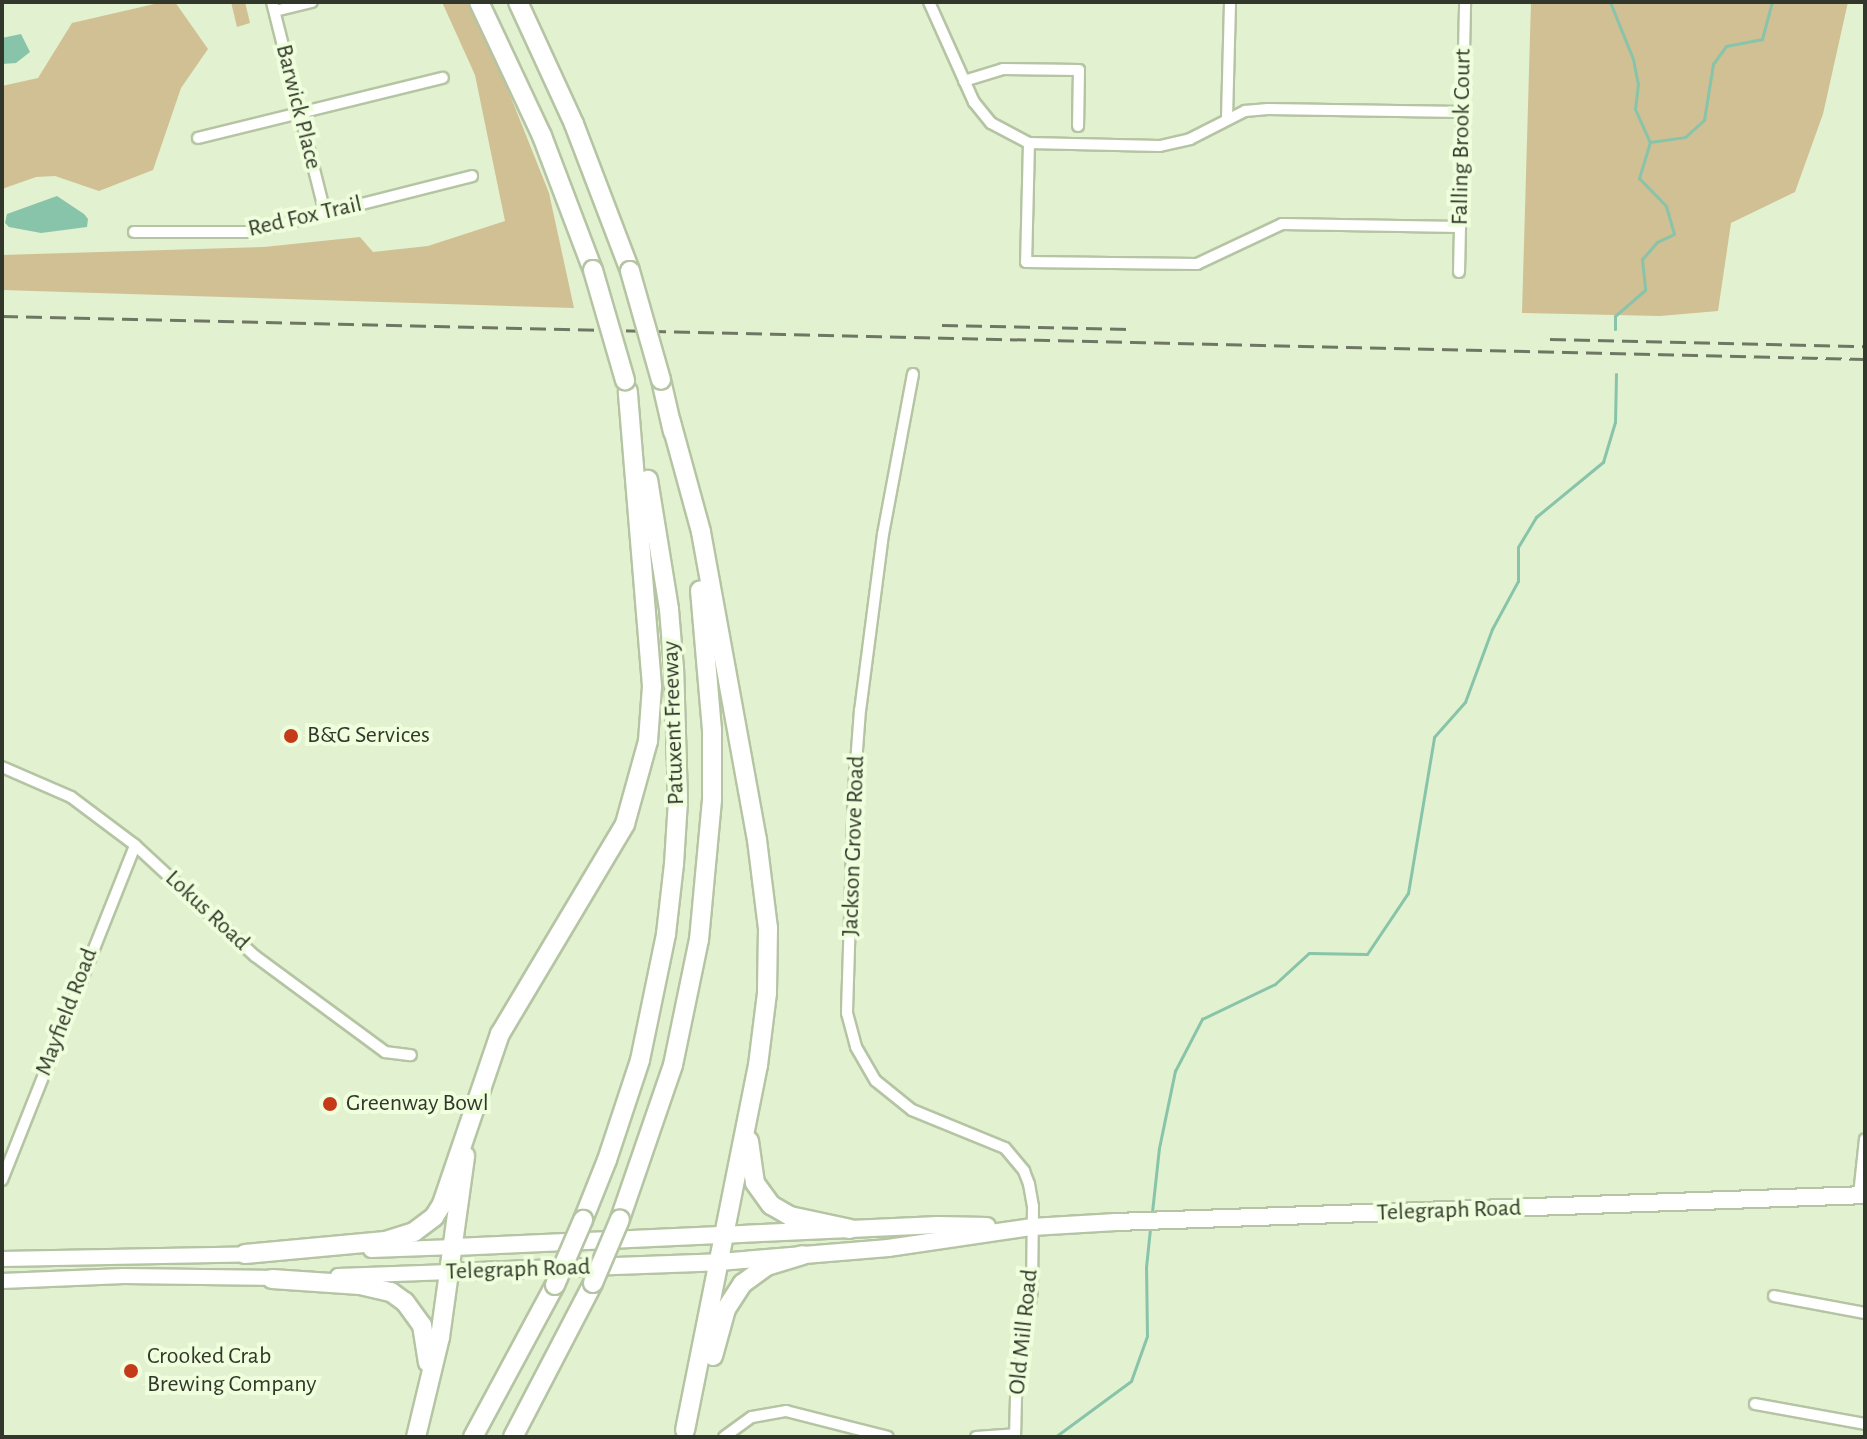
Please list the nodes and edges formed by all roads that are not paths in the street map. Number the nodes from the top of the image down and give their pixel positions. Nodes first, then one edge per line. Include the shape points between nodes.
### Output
1 (312, 2) edge
2 (479, 2) edge
3 (518, 2) edge
4 (929, 2) edge
5 (1230, 2) edge
6 (1465, 2) edge
7 (273, 7) edge
8 (443, 78) dead end
9 (964, 81) junction
10 (1462, 112) junction
11 (299, 113) junction
12 (1227, 118) junction
13 (1078, 126) dead end
14 (198, 138) dead end
15 (1029, 143) junction
16 (472, 176) dead end
17 (325, 213) junction
18 (1460, 227) junction
19 (134, 232) dead end
20 (1459, 272) dead end
21 (913, 374) dead end
22 (627, 386) junction
23 (671, 422) junction
24 (2, 767) edge
25 (135, 845) junction
26 (411, 1055) dead end
27 (475, 1102) junction
28 (749, 1112) junction
29 (1865, 1139) edge
30 (3, 1173) edge
31 (1862, 1195) edge
32 (1032, 1227) junction
33 (850, 1229) junction
34 (725, 1237) junction
35 (455, 1247) junction
36 (245, 1254) junction
37 (802, 1255) junction
38 (2, 1259) edge
39 (719, 1262) junction
40 (451, 1272) junction
41 (272, 1279) junction
42 (2, 1281) edge
43 (1774, 1296) dead end
44 (1865, 1313) edge
45 (425, 1403) junction
46 (1755, 1404) dead end
47 (1865, 1424) edge
48 (684, 1434) edge
49 (1015, 1435) edge
50 (416, 1437) edge
51 (473, 1437) edge
52 (513, 1437) edge
53 (724, 1437) edge
54 (888, 1437) edge
55 (976, 1437) edge

1 - 7 street
2 - 22 highway, Patuxent Freeway, bridge via 542,136 593,270
3 - 23 highway, Patuxent Freeway, bridge via 574,124 630,271
4 - 9 street
5 - 12 street
6 - 10 street, Falling Brook Court
7 - 11 street, Barwick Place
8 - 11 street
9 - 13 street via 1003,69 1079,70
9 - 15 street via 991,123
10 - 12 street via 1268,109
10 - 18 street, Falling Brook Court
11 - 14 street
11 - 17 street, Barwick Place
12 - 15 street via 1190,139 1160,146
15 - 18 street via 1026,262 1197,264 1282,224
16 - 17 street, Red Fox Trail
17 - 19 street, Red Fox Trail via 251,232
18 - 20 street, Falling Brook Court
21 - 32 street, Jackson Grove Road via 883,534 860,710 847,1013 864,1065 895,1099 992,1140 1016,1159 1029,1184
22 - 27 highway via 651,655 651,713 644,756 625,824 515,1006
22 - 51 highway, Patuxent Freeway, bridge via 669,609 678,801 674,864 654,998 625,1107 555,1285
23 - 28 highway via 701,532 763,875 767,993
23 - 52 highway, Patuxent Freeway, bridge via 708,665 712,786 699,940 673,1065 620,1219
24 - 25 street, Lokus Road via 71,797
25 - 26 street, Lokus Road via 255,956 385,1052
25 - 30 street, Mayfield Road
27 - 35 highway
27 - 36 highway via 442,1204 425,1225 385,1241
28 - 33 highway via 750,1169 762,1196 790,1216
28 - 34 highway
29 - 31 street
31 - 32 main road, Telegraph Road
32 - 33 main road, Telegraph Road
32 - 37 main road, Telegraph Road
32 - 49 street, Old Mill Road via 1031,1302
33 - 34 main road, Telegraph Road
34 - 35 main road, Telegraph Road
34 - 39 highway
35 - 36 main road, Telegraph Road
35 - 40 highway
36 - 38 main road, Telegraph Road
37 - 39 main road, Telegraph Road
37 - 48 highway via 753,1273 734,1293
39 - 40 main road, Telegraph Road
39 - 48 highway
40 - 41 main road, Telegraph Road
40 - 45 highway
41 - 42 main road, Telegraph Road via 124,1276
41 - 45 highway via 377,1288 405,1302 426,1337
43 - 44 street
45 - 50 highway
46 - 47 street
49 - 55 street
53 - 54 street via 752,1417 786,1411

